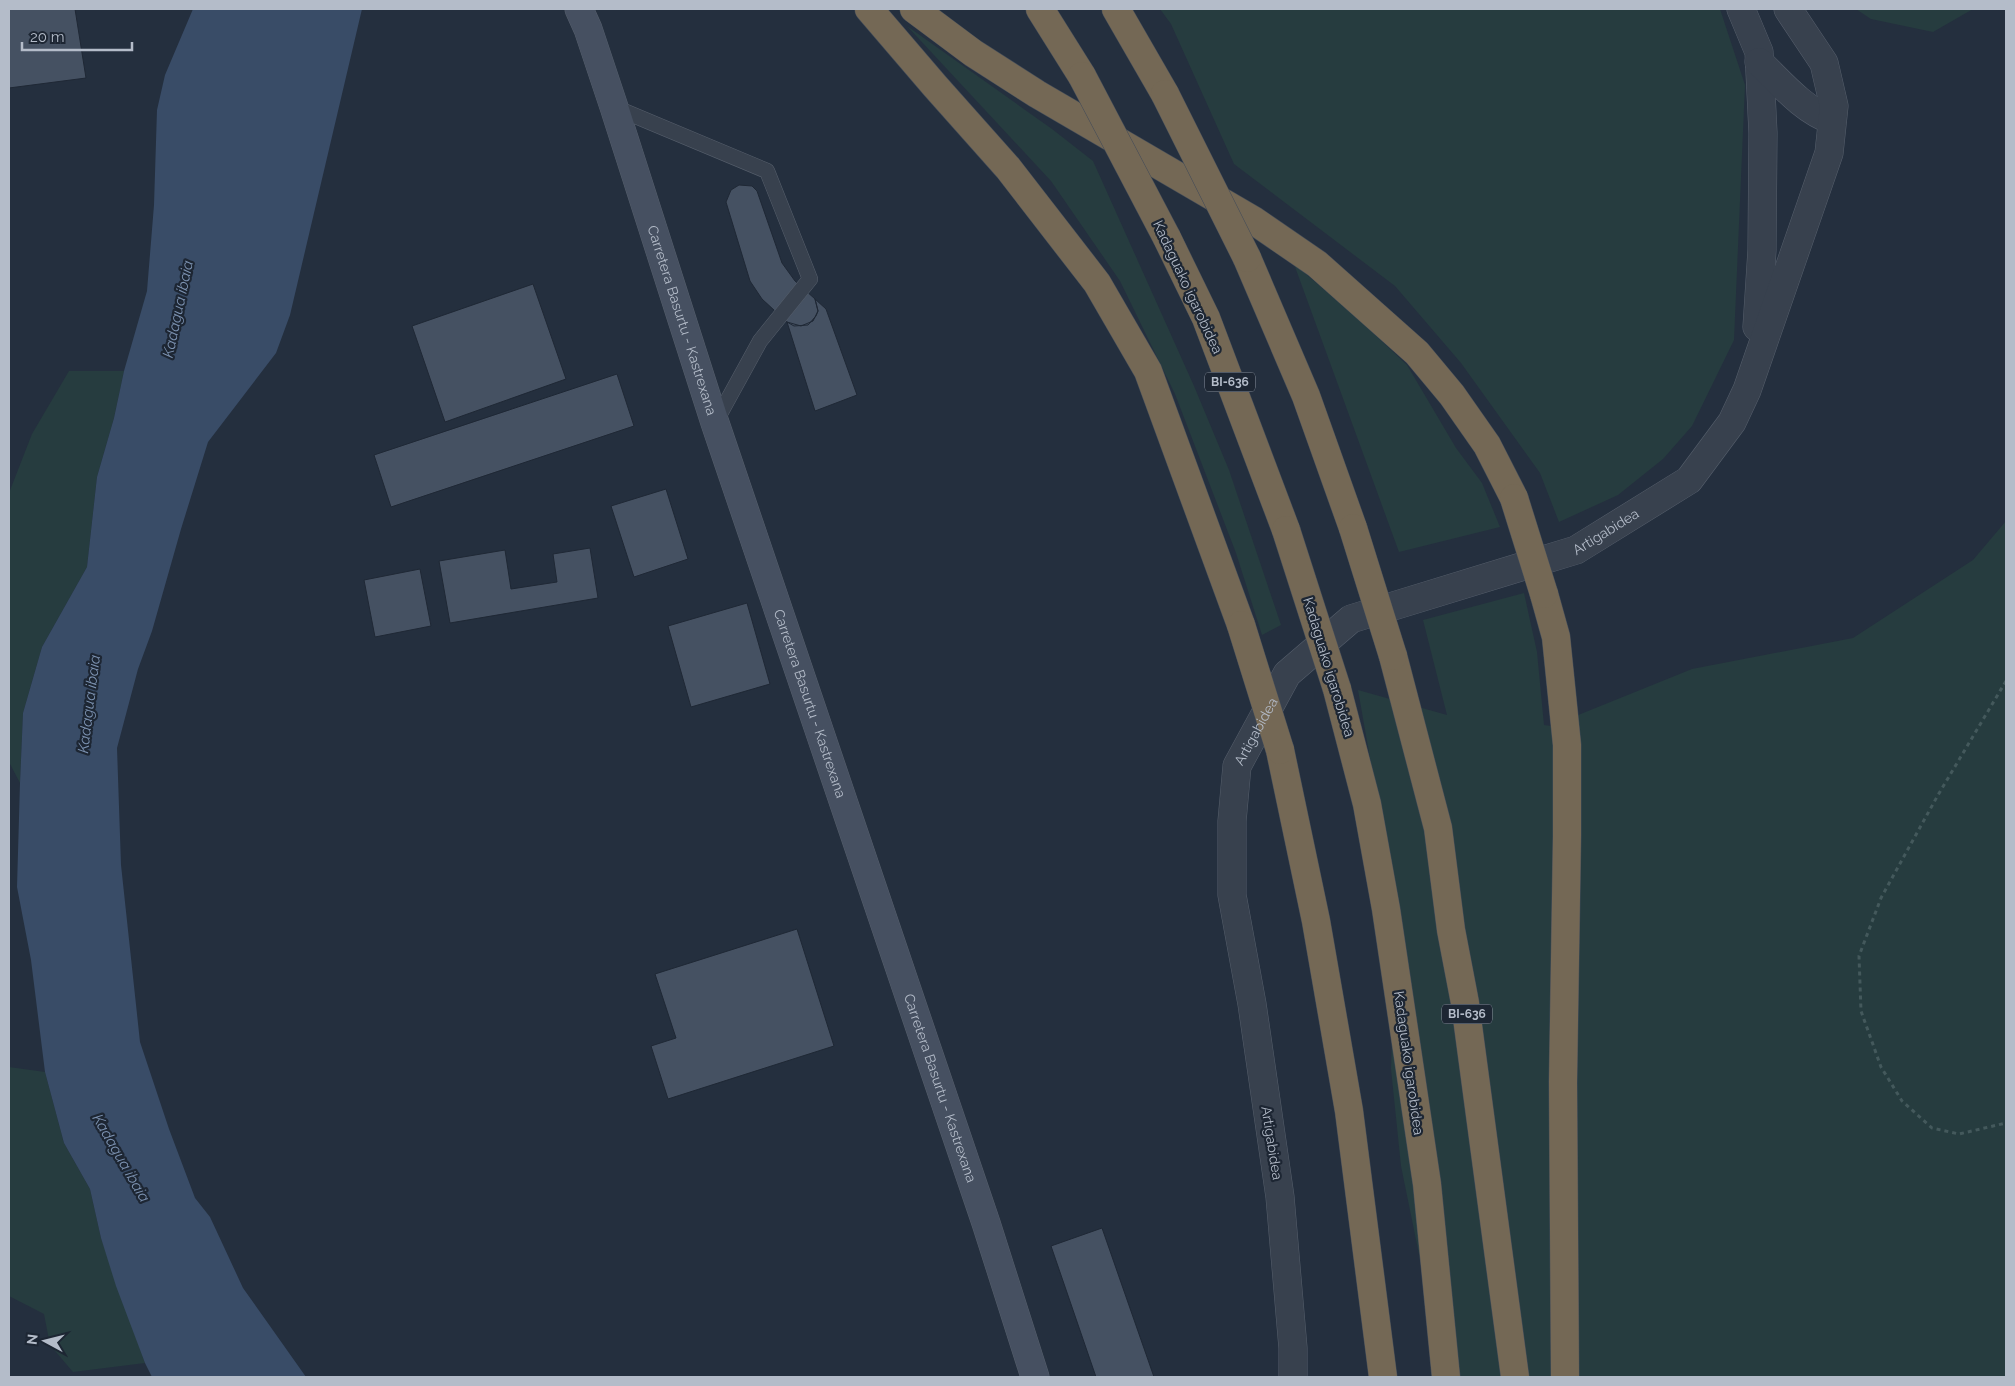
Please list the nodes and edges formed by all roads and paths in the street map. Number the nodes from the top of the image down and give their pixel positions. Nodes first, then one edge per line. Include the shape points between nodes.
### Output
1 (869, 9) edge
2 (914, 9) edge
3 (1040, 9) edge
4 (1116, 9) edge
5 (1741, 9) edge
6 (1788, 9) edge
7 (584, 16) edge
8 (1759, 62) junction
9 (614, 107) junction
10 (1832, 120) junction
11 (1747, 390) junction
12 (715, 423) junction
13 (2006, 681) edge
14 (2006, 1123) edge
15 (1293, 1348) junction
16 (1035, 1377) edge
17 (1293, 1377) edge
18 (1301, 1377) edge
19 (1383, 1377) edge
20 (1446, 1377) edge
21 (1515, 1377) edge
22 (1565, 1377) edge

1 - 19 highway, bridge via 1008,168 1097,283 1148,371 1241,625 1280,750 1316,921 1349,1110
2 - 22 highway, bridge via 973,53 1253,220 1317,264 1417,353 1487,445 1514,498 1556,637 1567,745 1563,1082
3 - 20 highway, Kadaguako igarobidea / BI-636, bridge via 1082,76 1206,318 1286,530 1337,689 1367,804 1388,919 1427,1184
4 - 21 highway, BI-636, bridge via 1164,94 1247,258 1306,396 1353,528 1393,656 1438,828
5 - 8 street via 1759,52
6 - 10 street via 1824,63 1834,106
7 - 9 street, Carretera Basurtu - Kastrexana
8 - 10 street via 1796,97
8 - 11 street via 1763,133 1762,250 1759,316
9 - 12 street, Carretera Basurtu - Kastrexana
9 - 12 lane via 767,171 810,279 760,341
10 - 11 street via 1829,152 1819,185
11 - 15 street, Artigabidea via 1732,422 1689,480 1576,550 1351,620 1286,674 1237,766 1232,821 1232,894 1252,1004 1280,1197
12 - 16 street, Carretera Basurtu - Kastrexana via 986,1223
13 - 14 path via 1880,898 1859,956 1861,1011 1881,1067 1902,1101 1932,1128 1959,1134
15 - 17 street
15 - 18 street

